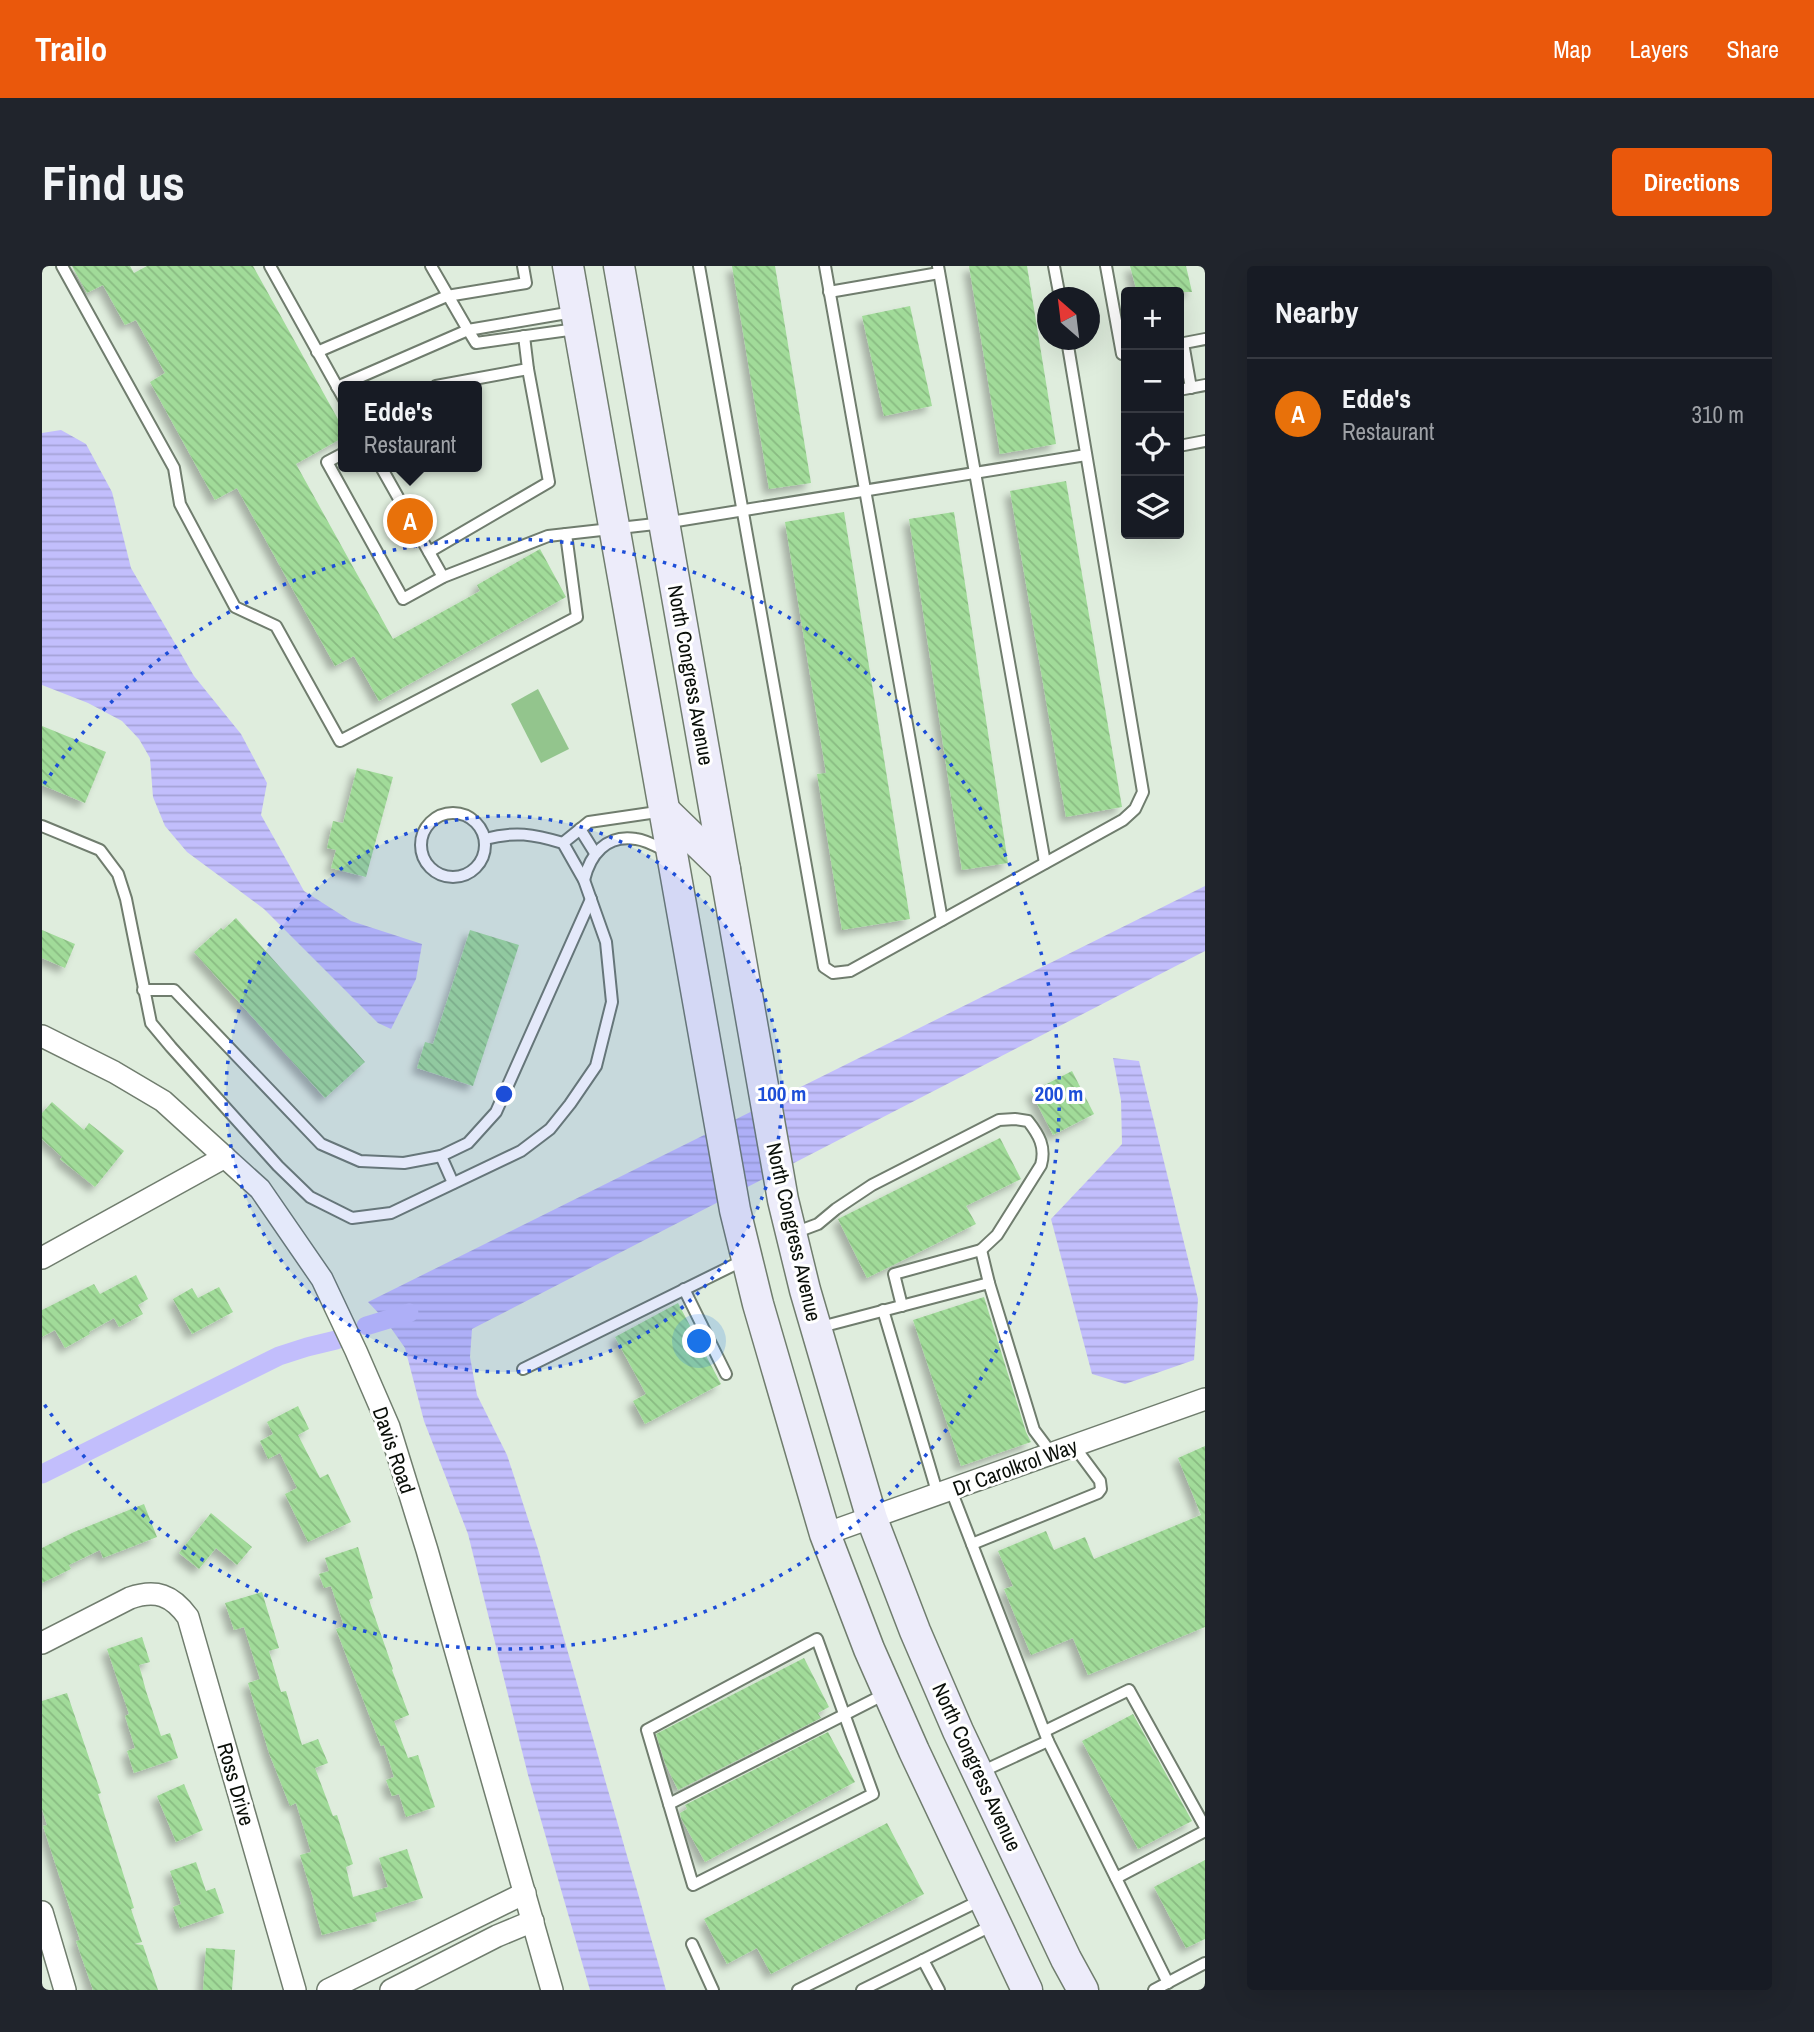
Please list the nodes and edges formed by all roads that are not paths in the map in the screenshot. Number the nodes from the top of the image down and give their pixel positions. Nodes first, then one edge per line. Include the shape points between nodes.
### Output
1 (62, 266) edge
2 (270, 266) edge
3 (431, 266) edge
4 (523, 266) edge
5 (568, 266) edge
6 (619, 266) edge
7 (699, 266) edge
8 (825, 266) edge
9 (1054, 266) edge
10 (1106, 266) edge
11 (938, 270) edge
12 (1058, 287) edge
13 (829, 292) junction
14 (447, 296) junction
15 (578, 320) junction
16 (468, 330) junction
17 (524, 336) junction
18 (1205, 339) edge
19 (1184, 342) edge
20 (1069, 350) edge
21 (1121, 350) edge
22 (1183, 350) edge
23 (317, 352) junction
24 (528, 369) junction
25 (351, 381) edge
26 (463, 381) edge
27 (1205, 385) edge
28 (337, 387) edge
29 (1191, 388) junction
30 (1184, 389) edge
31 (1205, 441) edge
32 (1184, 445) edge
33 (1086, 455) junction
34 (338, 456) edge
35 (384, 472) edge
36 (975, 473) junction
37 (865, 491) junction
38 (743, 510) junction
39 (664, 523) junction
40 (615, 530) junction
41 (566, 534) junction
42 (429, 552) junction
43 (443, 576) junction
44 (665, 811) junction
45 (42, 826) edge
46 (580, 829) junction
47 (485, 839) junction
48 (563, 843) junction
49 (595, 853) junction
50 (673, 854) junction
51 (1045, 863) junction
52 (725, 869) junction
53 (584, 880) junction
54 (591, 900) junction
55 (942, 920) junction
56 (143, 990) junction
57 (42, 1036) edge
58 (441, 1156) junction
59 (225, 1157) junction
60 (453, 1183) junction
61 (791, 1234) junction
62 (981, 1250) junction
63 (42, 1258) edge
64 (746, 1258) junction
65 (989, 1283) junction
66 (684, 1289) junction
67 (902, 1306) junction
68 (883, 1310) junction
69 (816, 1328) junction
70 (523, 1369) dead end
71 (726, 1374) dead end
72 (1205, 1399) edge
73 (1074, 1446) junction
74 (1052, 1454) junction
75 (945, 1492) junction
76 (872, 1519) junction
77 (825, 1534) junction
78 (972, 1544) junction
79 (42, 1643) edge
80 (888, 1692) junction
81 (845, 1714) junction
82 (1046, 1736) junction
83 (979, 1773) junction
84 (669, 1804) junction
85 (1205, 1829) edge
86 (1116, 1878) junction
87 (525, 1893) junction
88 (990, 1911) junction
89 (42, 1912) edge
90 (533, 1921) junction
91 (692, 1944) dead end
92 (923, 1960) junction
93 (1205, 1963) edge
94 (1168, 1983) junction
95 (65, 1990) edge
96 (295, 1990) edge
97 (328, 1990) edge
98 (391, 1990) edge
99 (552, 1990) edge
100 (713, 1990) edge
101 (798, 1990) edge
102 (862, 1990) edge
103 (939, 1990) edge
104 (1027, 1990) edge
105 (1083, 1990) edge
106 (1154, 1990) edge

1 - 41 lane via 174,468 180,505 235,607 276,626 340,741 576,617
2 - 23 lane
3 - 14 lane
4 - 14 lane via 526,283
5 - 15 main road
6 - 39 main road, North Congress Avenue
7 - 38 lane
8 - 13 lane
9 - 12 lane
10 - 21 lane
11 - 13 lane
11 - 36 lane
13 - 37 lane
14 - 16 lane
14 - 23 lane
15 - 16 lane
15 - 17 lane
15 - 40 main road
16 - 17 lane via 476,343
16 - 25 lane
17 - 24 lane
18 - 19 lane
20 - 33 lane
22 - 29 lane
23 - 28 lane
24 - 26 lane
24 - 42 lane via 549,482
27 - 29 lane
29 - 30 lane
31 - 32 lane
33 - 36 lane
33 - 51 lane via 1143,792 1123,820
34 - 43 lane via 327,462 402,599
35 - 42 lane
36 - 37 lane
36 - 51 lane
37 - 38 lane
37 - 55 lane
38 - 39 lane
38 - 55 lane via 824,967 833,972 850,971
39 - 40 lane
39 - 52 main road, North Congress Avenue
40 - 41 lane
40 - 44 main road
41 - 43 lane via 548,536
42 - 43 lane
44 - 46 lane via 589,822
44 - 50 main road
44 - 52 main road
45 - 56 lane via 100,850 118,874
46 - 48 lane
46 - 49 lane
47 - 47 lane via 476,823 451,813 427,826 421,852 437,874 455,878 479,865
47 - 48 lane via 527,834
48 - 53 lane
49 - 50 lane via 607,843 629,838
49 - 53 lane
50 - 64 main road
51 - 55 lane
52 - 61 main road, North Congress Avenue
53 - 54 lane
54 - 58 lane via 496,1112 468,1143
54 - 60 lane via 606,942 612,1002 596,1066 550,1129 521,1151
56 - 58 lane via 174,990 321,1144 360,1161 404,1163
56 - 60 lane via 151,1023 310,1197 352,1218 391,1213
57 - 59 street, Davis Road via 163,1101
58 - 60 lane
59 - 63 street
59 - 87 street, Davis Road via 260,1189 322,1279 389,1427
61 - 62 lane via 818,1224 872,1185 999,1120 1028,1121 1042,1144 1041,1165 997,1235
61 - 69 main road, North Congress Avenue
62 - 65 lane
62 - 67 lane via 894,1275
64 - 66 lane
64 - 77 main road
65 - 67 lane
65 - 74 lane via 1034,1430
66 - 70 lane
66 - 71 lane
67 - 68 lane
68 - 69 lane
68 - 75 lane
69 - 76 main road, North Congress Avenue
72 - 73 street, Dr Carolkrol Way
73 - 74 street, Dr Carolkrol Way
73 - 78 lane via 1100,1481 1098,1493
74 - 75 street, Dr Carolkrol Way
75 - 76 street, Dr Carolkrol Way
75 - 78 lane
76 - 77 street, Dr Carolkrol Way
76 - 83 main road, North Congress Avenue via 915,1631
77 - 80 main road
78 - 82 lane
79 - 96 street, Ross Drive via 143,1594 169,1598 180,1606 188,1617
80 - 81 lane
80 - 88 main road
81 - 84 lane
81 - 84 lane via 817,1639 647,1730
81 - 84 lane via 873,1794 693,1885
82 - 83 lane
82 - 85 lane via 1129,1690
82 - 86 lane
83 - 105 main road, North Congress Avenue
85 - 86 lane
86 - 94 lane
87 - 90 street, Davis Road
87 - 97 street
88 - 92 lane
88 - 101 lane
88 - 104 main road
89 - 95 street
90 - 98 street
90 - 99 street, Davis Road
91 - 100 lane
92 - 102 lane
92 - 103 lane
93 - 94 lane
94 - 106 lane

